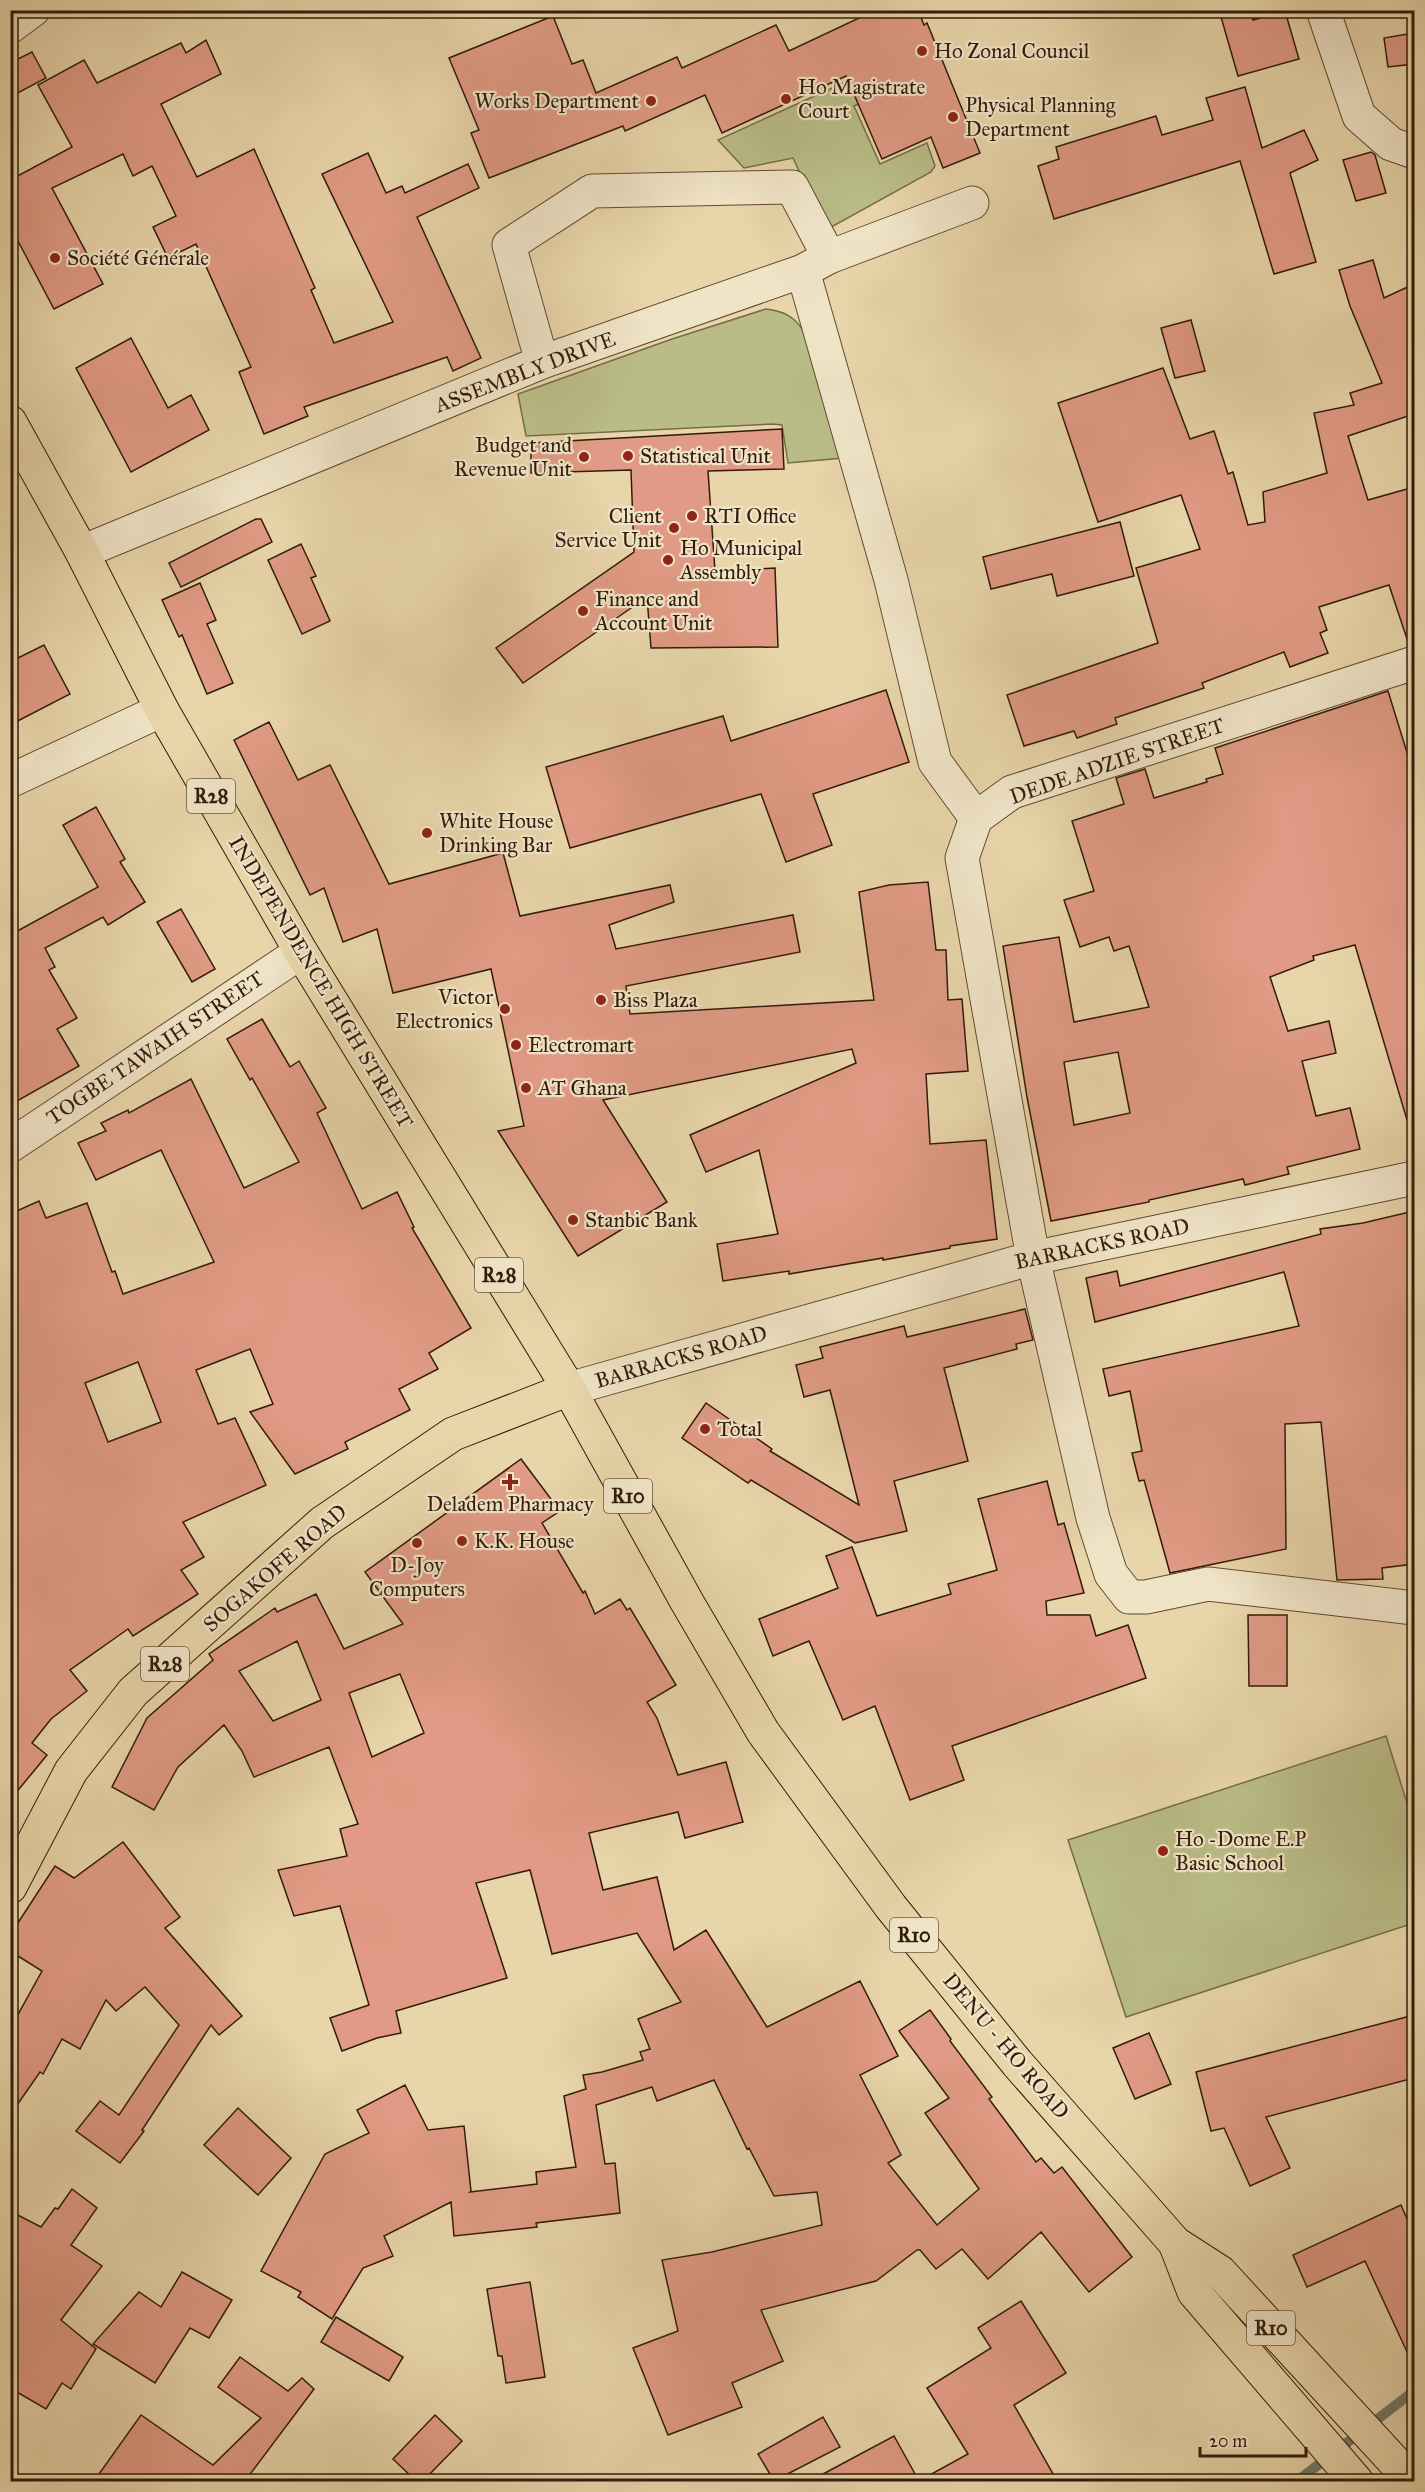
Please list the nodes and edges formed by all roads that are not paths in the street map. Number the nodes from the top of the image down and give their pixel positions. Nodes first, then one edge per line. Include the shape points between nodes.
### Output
1 (33, 10) edge
2 (1323, 10) edge
3 (10, 27) edge
4 (1414, 152) edge
5 (972, 203) dead end
6 (816, 264) junction
7 (542, 362) junction
8 (10, 422) edge
9 (82, 552) junction
10 (1414, 663) edge
11 (162, 710) junction
12 (10, 781) edge
13 (976, 818) junction
14 (301, 952) junction
15 (10, 1146) edge
16 (1414, 1178) edge
17 (1033, 1258) junction
18 (569, 1389) junction
19 (1414, 1608) edge
20 (10, 1887) edge
21 (1175, 2243) junction
22 (1340, 2464) edge
23 (1413, 2481) edge

1 - 3 street
2 - 4 street via 1359,116 1391,144
5 - 6 street, ASSEMBLY DRIVE
6 - 7 street, ASSEMBLY DRIVE
6 - 7 street via 792,187 592,191 509,245
6 - 13 street via 935,762
7 - 9 street, ASSEMBLY DRIVE
8 - 9 main road, INDEPENDENCE HIGH STREET / R28
9 - 11 main road, INDEPENDENCE HIGH STREET / R28
10 - 13 street, DEDE ADZIE STREET via 1012,792
11 - 12 street
11 - 14 main road, INDEPENDENCE HIGH STREET / R28
13 - 17 street via 962,858
14 - 15 street, TOGBE TAWAIH STREET
14 - 18 main road, INDEPENDENCE HIGH STREET / R28
16 - 17 street, BARRACKS ROAD
17 - 18 street, BARRACKS ROAD
17 - 19 street via 1093,1518 1111,1574 1129,1597 1208,1584
18 - 20 main road, SOGAKOFE ROAD / R28 via 453,1434 322,1522 133,1692 71,1771
18 - 21 main road, DENU - HO ROAD / R10 via 764,1732 891,1907 1017,2063
21 - 22 main road, DENU - HO ROAD / R10 via 1194,2292
21 - 23 main road, DENU - HO ROAD / R10 via 1220,2272

